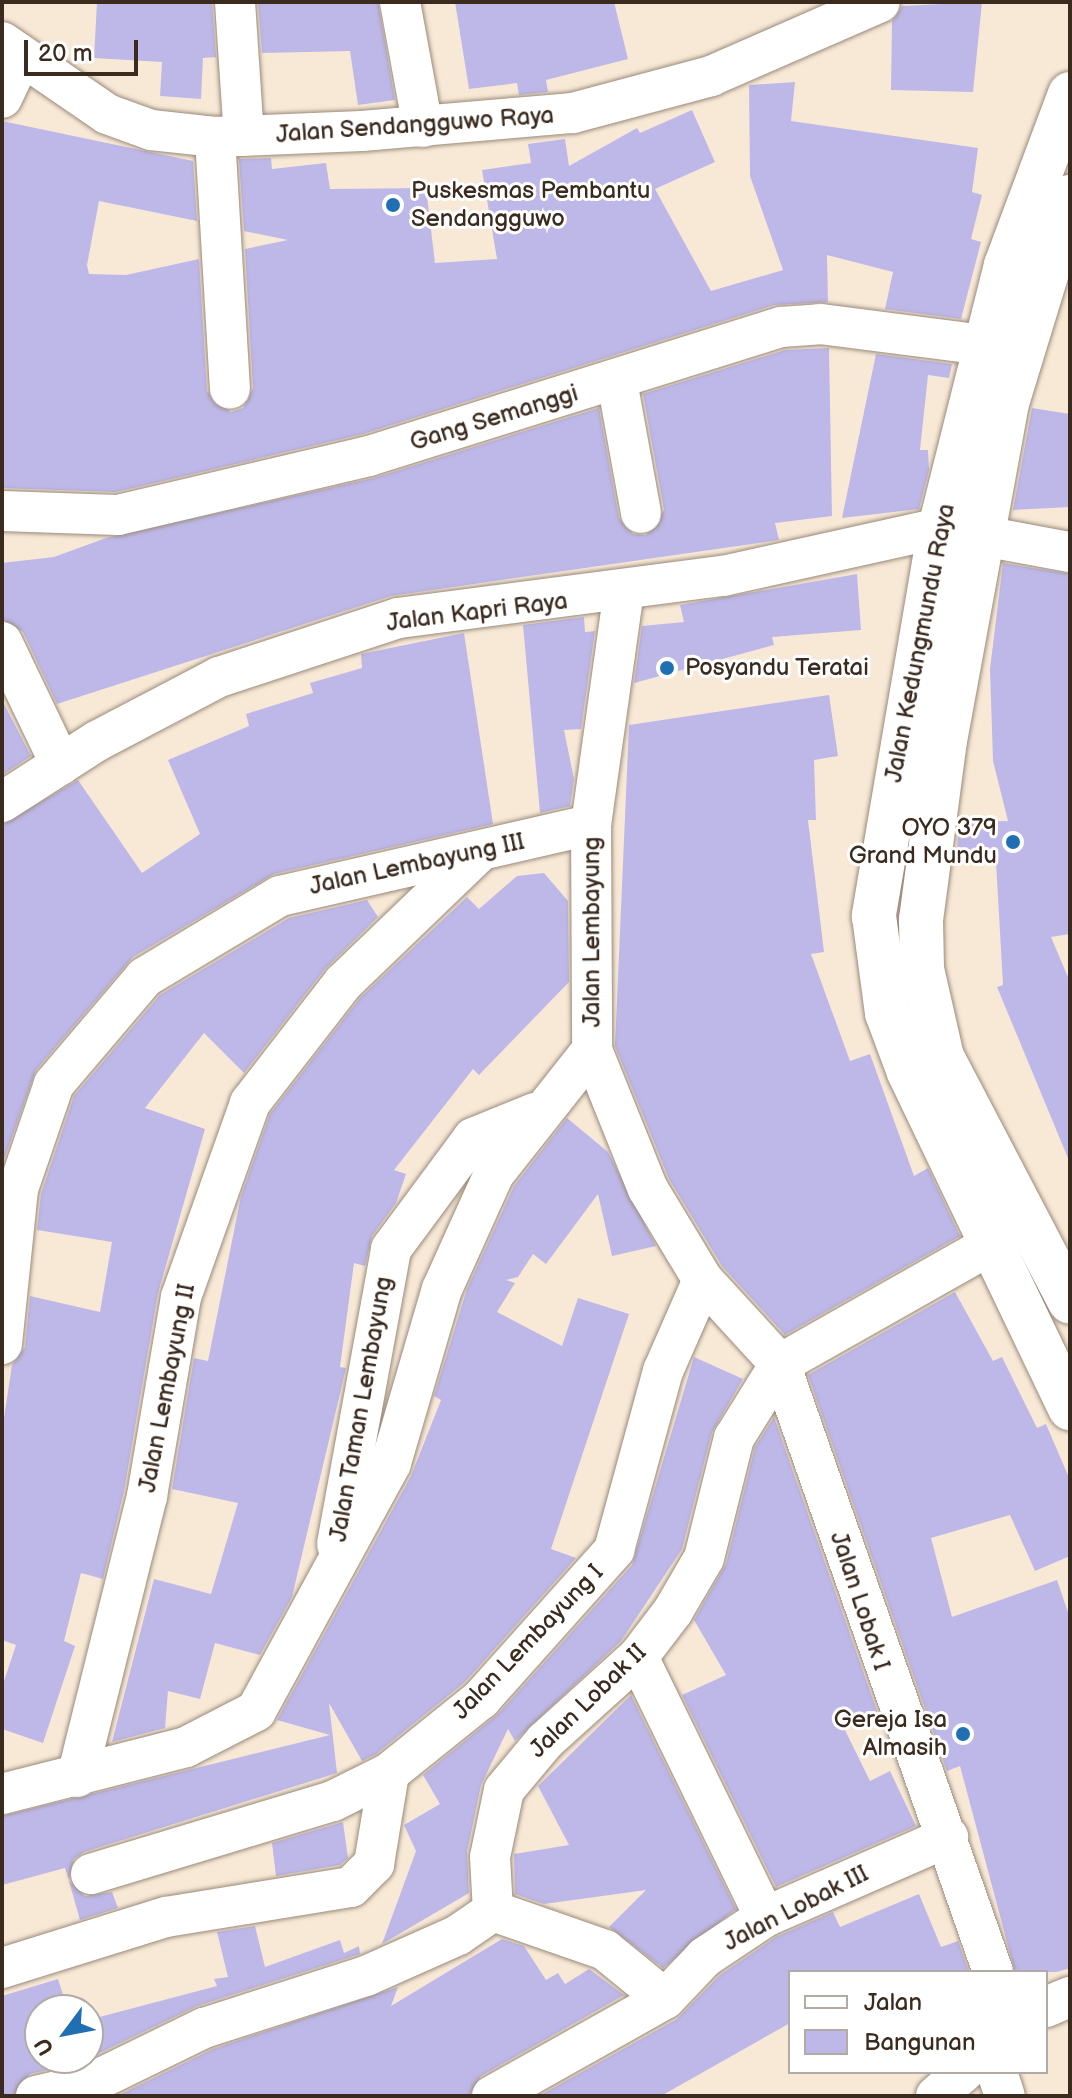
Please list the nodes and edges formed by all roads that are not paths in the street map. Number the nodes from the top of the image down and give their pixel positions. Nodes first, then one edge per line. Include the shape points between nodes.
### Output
1 (235, 2) edge
2 (400, 2) edge
3 (880, 2) edge
4 (12, 50) edge
5 (1070, 94) edge
6 (2, 98) edge
7 (423, 127) junction
8 (230, 136) junction
9 (1070, 197) edge
10 (984, 345) junction
11 (617, 381) junction
12 (230, 389) dead end
13 (2, 511) edge
14 (641, 513) dead end
15 (960, 535) junction
16 (1070, 552) edge
17 (624, 590) junction
18 (2, 642) edge
19 (61, 765) junction
20 (2, 802) edge
21 (591, 825) junction
22 (479, 852) junction
23 (592, 1050) junction
24 (535, 1113) junction
25 (996, 1242) junction
26 (703, 1280) junction
27 (5, 1294) edge
28 (1070, 1302) edge
29 (2, 1344) edge
30 (780, 1364) junction
31 (1070, 1408) edge
32 (352, 1452) junction
33 (391, 1463) junction
34 (331, 1583) junction
35 (638, 1657) junction
36 (389, 1773) junction
37 (77, 1777) junction
38 (2, 1794) edge
39 (948, 1837) junction
40 (91, 1874) dead end
41 (493, 1911) junction
42 (765, 1917) junction
43 (2, 1968) edge
44 (992, 1970) edge
45 (1070, 1997) edge
46 (665, 1999) junction
47 (1048, 2006) edge
48 (962, 2074) edge
49 (998, 2074) edge
50 (36, 2096) edge
51 (492, 2096) edge
52 (936, 2096) edge
53 (1005, 2096) edge

1 - 8 street
2 - 7 street
3 - 7 street, Jalan Sendangguwo Raya via 711,76 519,122
4 - 6 street
4 - 8 street, Jalan Sendangguwo Raya via 107,114 151,130
5 - 10 main road, Jalan Kedungmundu Raya
7 - 8 street, Jalan Sendangguwo Raya
8 - 12 street
9 - 15 main road, Jalan Kedungmundu Raya
10 - 11 street, Gang Semanggi via 820,324 781,327
10 - 15 main road, Jalan Kedungmundu Raya
11 - 13 street, Gang Semanggi via 369,456 118,515
11 - 14 street
15 - 16 street, Jalan Kapri Raya
15 - 17 street, Jalan Kapri Raya
15 - 25 main road, Jalan Kedungmundu Raya via 898,750 874,916 876,959 909,1072
15 - 28 main road, Jalan Kedungmundu Raya via 945,740 921,920 922,969 942,1057
17 - 19 street, Jalan Kapri Raya via 398,618 219,677
17 - 21 street, Jalan Lembayung
18 - 19 street
19 - 20 street, Jalan Kapri Raya
21 - 22 street, Jalan Lembayung III
21 - 23 street, Jalan Lembayung
22 - 27 street, Jalan Lembayung III via 280,896 145,977 54,1084 18,1189
22 - 37 street, Jalan Lembayung II via 343,983 250,1103 181,1297 147,1496
23 - 24 street, Jalan Taman Lembayung
23 - 26 street, Jalan Lembayung via 648,1189
24 - 32 street, Jalan Taman Lembayung via 473,1138 391,1249
24 - 33 street, Jalan Taman Lembayung via 494,1174 442,1289
25 - 30 street, Jalan Lobak II
25 - 31 main road, Jalan Kedungmundu Raya
26 - 30 street, Jalan Lembayung
26 - 36 street, Jalan Lembayung I via 663,1371 614,1550 481,1699
27 - 29 street, Jalan Lembayung III
30 - 35 street, Jalan Lobak II via 734,1438 704,1558
30 - 39 street, Jalan Lobak I
32 - 33 street
32 - 34 street, Jalan Taman Lembayung
33 - 34 street, Jalan Taman Lembayung
34 - 37 street, Jalan Taman Lembayung via 256,1711 186,1747
35 - 41 street, Jalan Lobak II via 545,1741 504,1790 490,1857
35 - 42 street
36 - 40 street, Jalan Lembayung I via 333,1801
36 - 43 street via 374,1864 351,1887 166,1917
37 - 38 street, Jalan Taman Lembayung
39 - 42 street, Jalan Lobak III
39 - 44 street, Jalan Lobak I
41 - 46 street via 605,1950
41 - 50 street via 458,1935 366,1976 204,2028 91,2083
42 - 46 street, Jalan Lobak III via 705,1957
45 - 47 street
46 - 51 street, Jalan Lobak III
48 - 52 street
49 - 53 street

